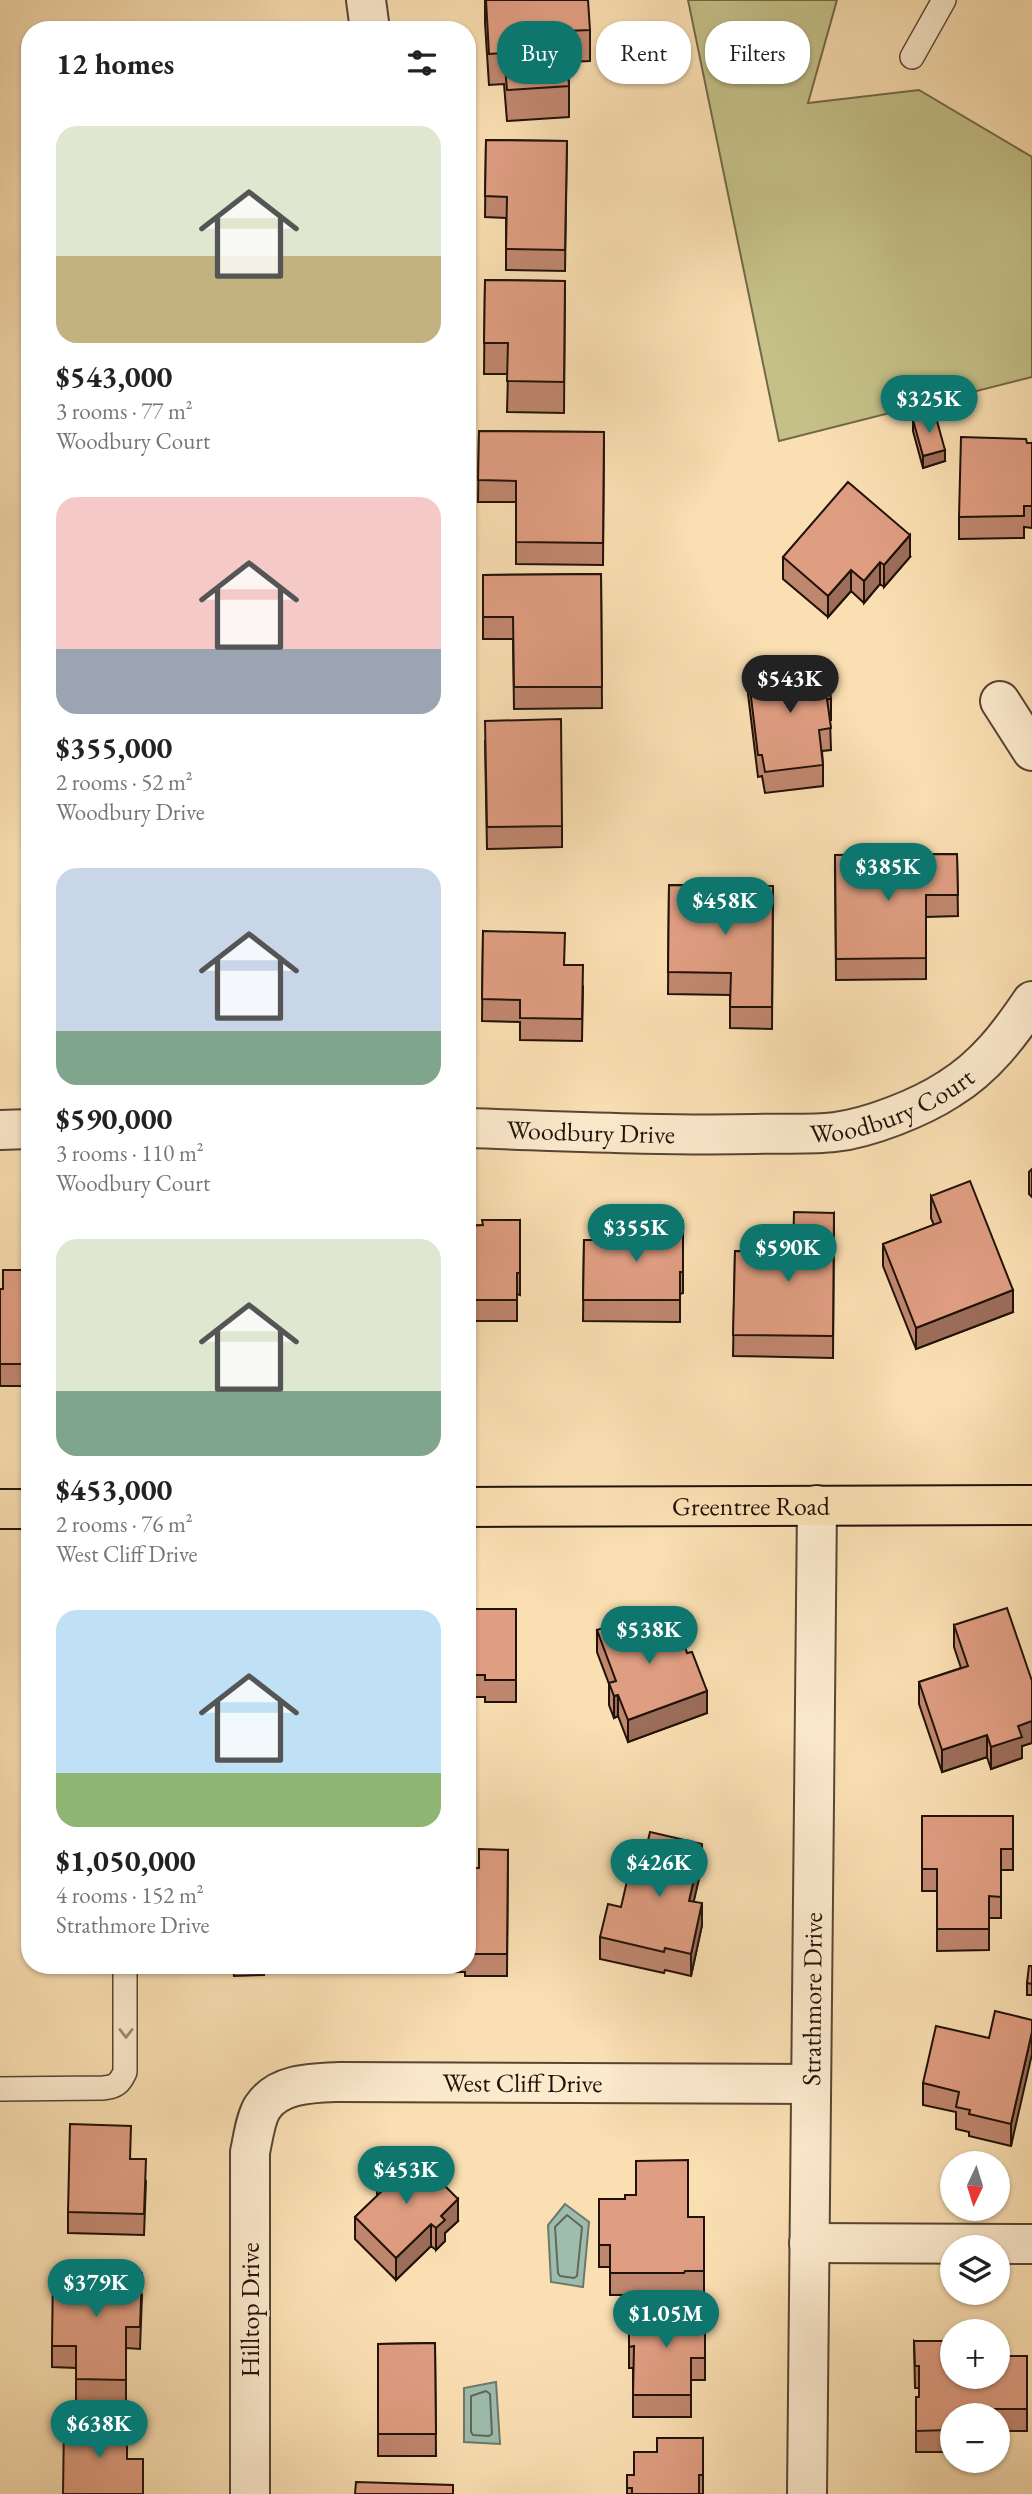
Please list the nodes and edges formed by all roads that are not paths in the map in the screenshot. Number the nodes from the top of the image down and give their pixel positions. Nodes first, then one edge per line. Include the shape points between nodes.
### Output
1 (366, 0) edge
2 (944, 0) edge
3 (369, 21) edge
4 (912, 57) dead end
5 (1000, 701) dead end
6 (1032, 751) edge
7 (1032, 1001) edge
8 (476, 1128) edge
9 (0, 1129) edge
10 (21, 1129) edge
11 (715, 1135) joint
12 (817, 1505) junction
13 (1032, 1505) edge
14 (476, 1507) edge
15 (0, 1509) edge
16 (21, 1509) edge
17 (125, 1974) edge
18 (811, 2084) junction
19 (0, 2089) edge
20 (256, 2127) joint
21 (809, 2243) junction
22 (1032, 2245) edge
23 (250, 2494) edge
24 (807, 2494) edge

1 - 3 street
2 - 4 lane
5 - 6 street
7 - 11 street, Woodbury Court via 1002,1044 976,1069 922,1104 836,1132
8 - 11 street, Woodbury Drive
9 - 10 street
12 - 13 main road, Greentree Road
12 - 14 main road, Greentree Road
12 - 18 street, Strathmore Drive
15 - 16 main road
17 -> 19 lane via 125,2072 120,2082 103,2088
18 - 20 street, West Cliff Drive via 308,2083 274,2096 261,2109
18 - 21 street, Strathmore Drive
20 - 23 street, Hilltop Drive via 250,2152
21 - 22 street
21 - 24 street, Strathmore Drive

